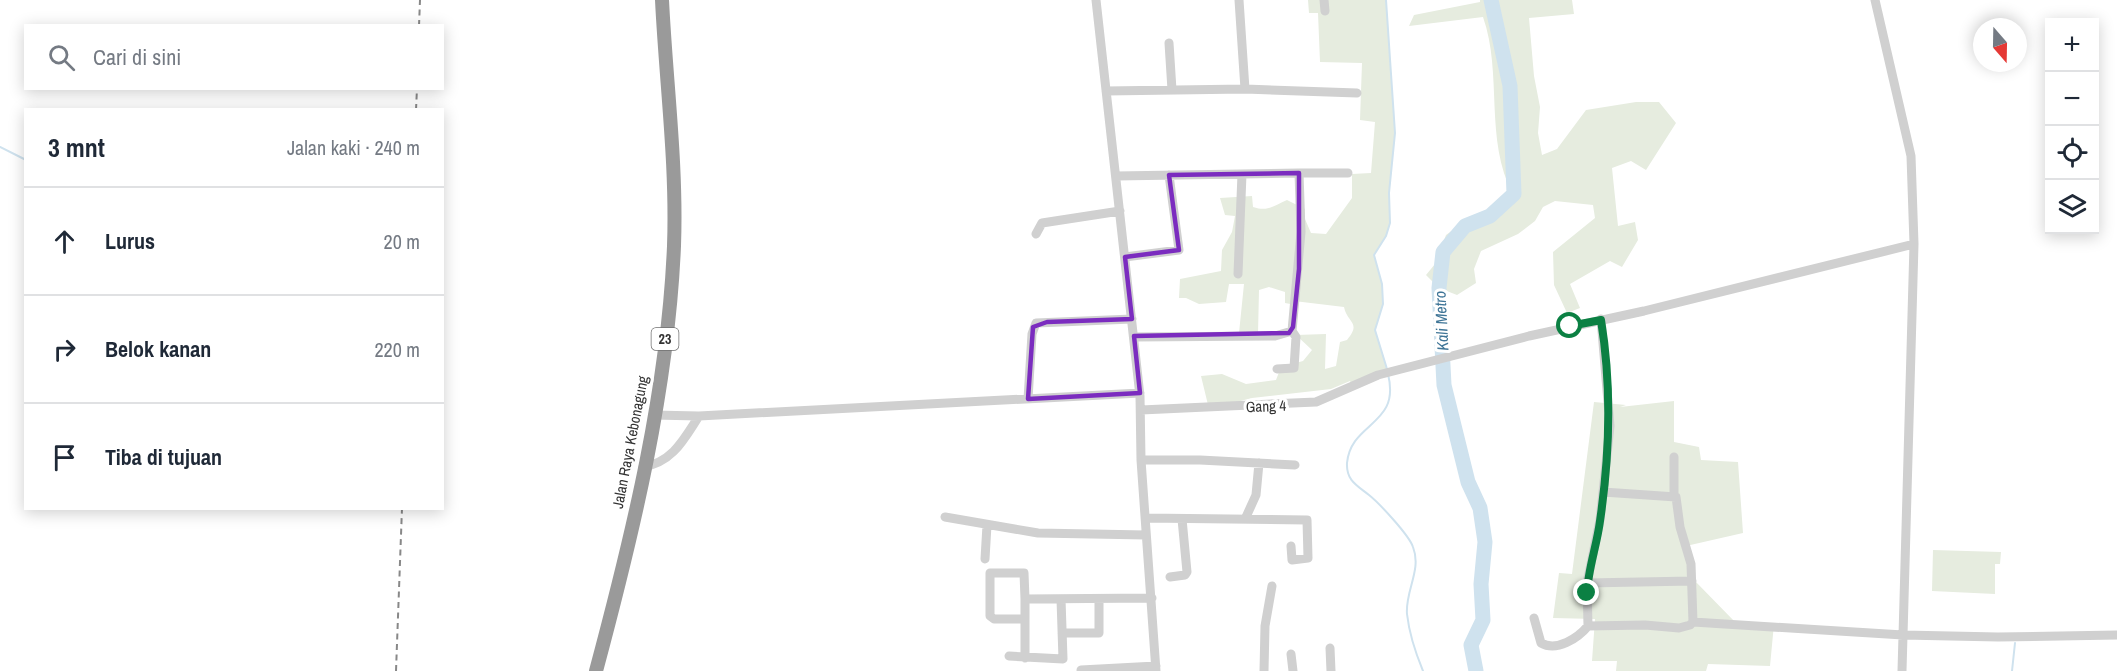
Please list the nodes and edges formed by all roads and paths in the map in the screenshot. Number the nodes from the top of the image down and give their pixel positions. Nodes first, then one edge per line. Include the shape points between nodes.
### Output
1 (662, 0) edge
2 (1096, 0) edge
3 (1239, 0) edge
4 (1324, 0) edge
5 (1875, 0) edge
6 (1325, 11) dead end
7 (1169, 43) dead end
8 (1245, 89) junction
9 (1173, 90) junction
10 (1106, 91) junction
11 (1358, 93) dead end
12 (1299, 173) junction
13 (1348, 173) dead end
14 (1242, 174) junction
15 (1169, 175) junction
16 (1116, 176) junction
17 (1120, 211) junction
18 (1036, 234) dead end
19 (1914, 243) junction
20 (1125, 257) junction
21 (1238, 274) dead end
22 (1132, 319) junction
23 (1601, 320) junction
24 (1292, 331) junction
25 (1134, 337) junction
26 (1277, 369) dead end
27 (1140, 394) junction
28 (1028, 399) junction
29 (1141, 409) junction
30 (653, 415) junction
31 (699, 416) junction
32 (1674, 458) dead end
33 (1141, 460) junction
34 (1259, 463) junction
35 (1295, 465) dead end
36 (643, 467) junction
37 (1603, 492) junction
38 (1674, 495) junction
39 (945, 517) dead end
40 (1246, 517) junction
41 (1146, 518) junction
42 (1182, 519) junction
43 (987, 525) junction
44 (1146, 535) junction
45 (1291, 546) dead end
46 (985, 559) dead end
47 (1170, 577) dead end
48 (1692, 581) junction
49 (1587, 583) junction
50 (1272, 586) dead end
51 (1152, 598) junction
52 (1025, 599) junction
53 (1061, 599) junction
54 (1099, 599) junction
55 (1534, 618) dead end
56 (1025, 619) junction
57 (1693, 622) junction
58 (1588, 626) junction
59 (1062, 633) junction
60 (1903, 635) junction
61 (2117, 635) edge
62 (1330, 648) dead end
63 (1291, 654) dead end
64 (1009, 656) dead end
65 (1025, 658) junction
66 (1156, 669) edge
67 (1081, 670) edge
68 (596, 671) edge
69 (1264, 671) edge
70 (1293, 671) edge
71 (1331, 671) edge
72 (1902, 671) edge

1 - 30 highway, Jalan Raya Kebonagung / 23 via 674,246
2 - 10 street
3 - 8 street
4 - 6 street
5 - 19 street via 1911,156
7 - 9 street
8 - 9 street
8 - 11 street
9 - 10 street
10 - 16 street
12 - 13 street
12 - 14 street
12 - 24 street via 1301,232
14 - 15 street
14 - 21 street
15 - 16 street
15 - 20 street via 1179,250
16 - 17 street
17 - 18 street via 1042,223
17 - 20 street
19 - 23 street, Gang 4
19 - 60 street
20 - 22 street
22 - 25 street
22 - 28 street via 1036,323
23 - 29 street, Gang 4 via 1385,374 1316,402
23 - 37 street via 1610,408
24 - 25 street via 1275,336
24 - 26 street via 1296,337 1294,368
25 - 27 street
27 - 28 street
27 - 29 street
28 - 31 street
29 - 33 street
30 - 31 street
30 - 36 highway, Jalan Raya Kebonagung / 23
31 - 36 street via 669,458
32 - 38 street
33 - 34 street
33 - 41 street
34 - 35 street
34 - 40 street via 1256,495
36 - 68 highway, Jalan Raya Kebonagung / 23
37 - 38 street
37 - 49 street
38 - 48 street
39 - 43 street
40 - 42 street
40 - 45 street via 1307,519 1308,558 1292,560
41 - 42 street
41 - 44 street
42 - 47 street via 1187,572
43 - 44 street via 1059,534
43 - 46 street
44 - 51 street
48 - 49 street
48 - 57 street
49 - 58 street
50 - 69 street via 1264,634
51 - 54 street
51 - 66 street
52 - 53 street
52 - 56 street
52 - 56 street via 1024,573 989,574 991,618
53 - 54 street
53 - 59 street
54 - 59 street via 1099,633
55 - 58 street via 1541,643 1547,646 1574,640
56 - 65 street
57 - 58 street via 1679,628
57 - 60 street
59 - 65 street via 1062,660
60 - 61 street
60 - 72 street
62 - 71 street
63 - 70 street
64 - 65 street
66 - 67 street

